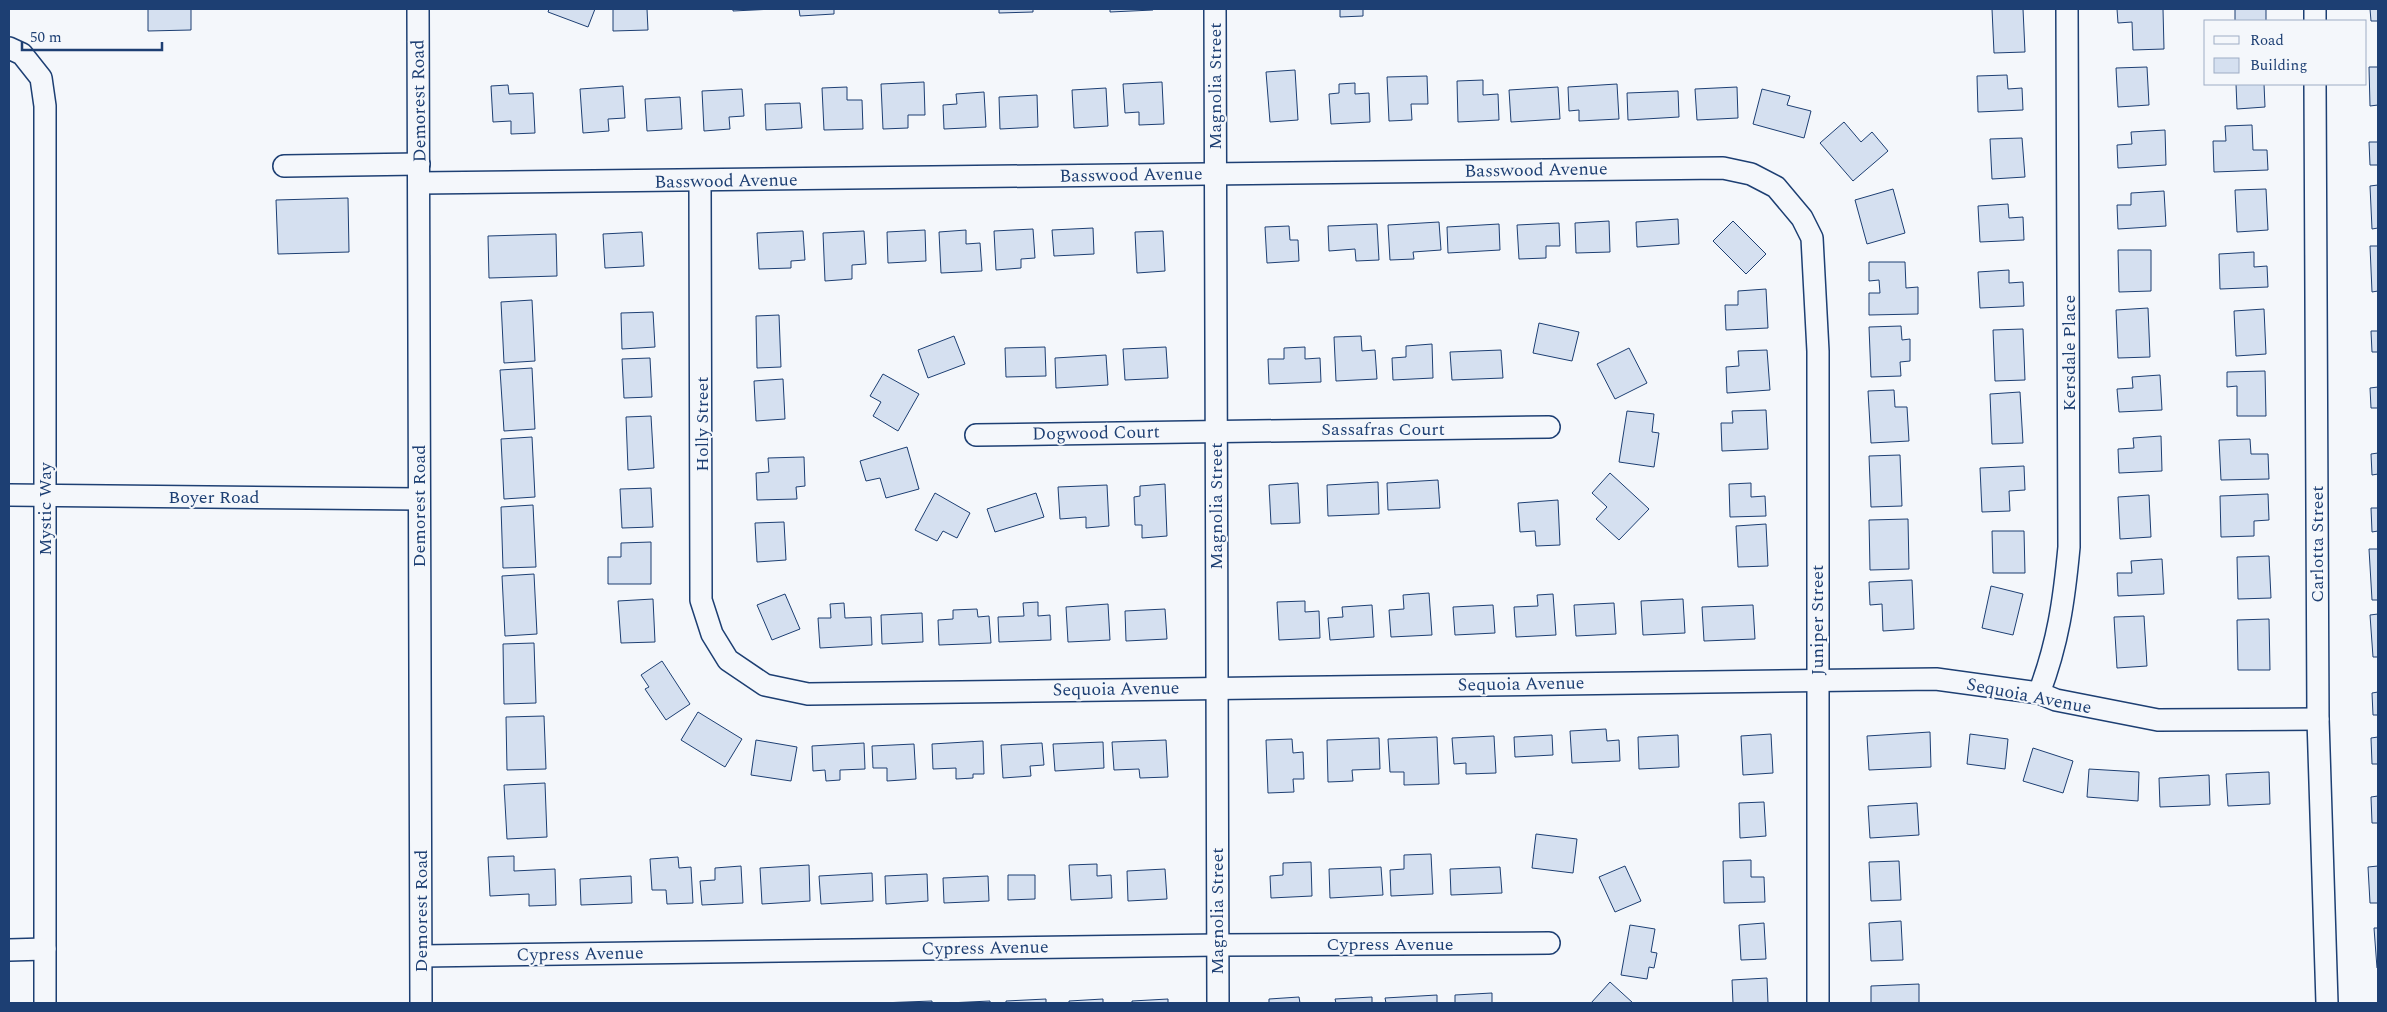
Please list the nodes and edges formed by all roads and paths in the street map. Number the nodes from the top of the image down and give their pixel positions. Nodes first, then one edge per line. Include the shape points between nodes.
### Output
1 (418, 9) edge
2 (1215, 9) edge
3 (2067, 9) edge
4 (9, 48) edge
5 (2315, 85) edge
6 (284, 166) dead end
7 (1215, 173) junction
8 (419, 174) junction
9 (700, 181) junction
10 (1812, 238) joint
11 (1550, 428) dead end
12 (1216, 430) junction
13 (976, 435) dead end
14 (45, 495) junction
15 (9, 496) edge
16 (419, 499) junction
17 (728, 660) joint
18 (1816, 680) junction
19 (1216, 688) junction
20 (2039, 694) junction
21 (2318, 720) junction
22 (1548, 943) dead end
23 (1218, 945) junction
24 (45, 949) junction
25 (9, 950) edge
26 (422, 956) junction
27 (45, 1003) edge
28 (422, 1003) edge
29 (1218, 1003) edge
30 (1818, 1003) edge
31 (2327, 1003) edge

1 - 8 street, Demorest Road
2 - 7 street, Magnolia Street
3 - 20 street, Kersdale Place via 2069,548 2064,606 2053,656
4 - 14 street, Mystic Way via 22,54 42,78 45,106
5 - 21 street, Carlotta Street
6 - 8 street, Basswood Avenue
7 - 9 street, Basswood Avenue
7 - 10 street, Basswood Avenue via 1723,168 1751,174 1776,187 1802,218
7 - 12 street, Magnolia Street
8 - 9 street, Basswood Avenue
8 - 16 street, Demorest Road
9 - 17 street, Holly Street via 702,600 712,634
10 - 18 street, Juniper Street via 1818,351
11 - 12 street, Sassafras Court
12 - 13 street, Dogwood Court
12 - 19 street, Magnolia Street
14 - 15 street, Boyer Road
14 - 16 street, Boyer Road
14 - 24 street, Mystic Way
16 - 26 street, Demorest Road
17 - 19 street, Sequoia Avenue via 765,685 808,694
18 - 19 street, Sequoia Avenue
18 - 20 street, Sequoia Avenue via 1936,680
18 - 30 street, Juniper Street
19 - 23 street, Magnolia Street
20 - 21 street, Sequoia Avenue via 2158,720
21 - 31 street, Carlotta Street
22 - 23 street, Cypress Avenue
23 - 26 street, Cypress Avenue
23 - 29 street, Magnolia Street
24 - 25 street
24 - 27 street, Mystic Way
26 - 28 street, Demorest Road

